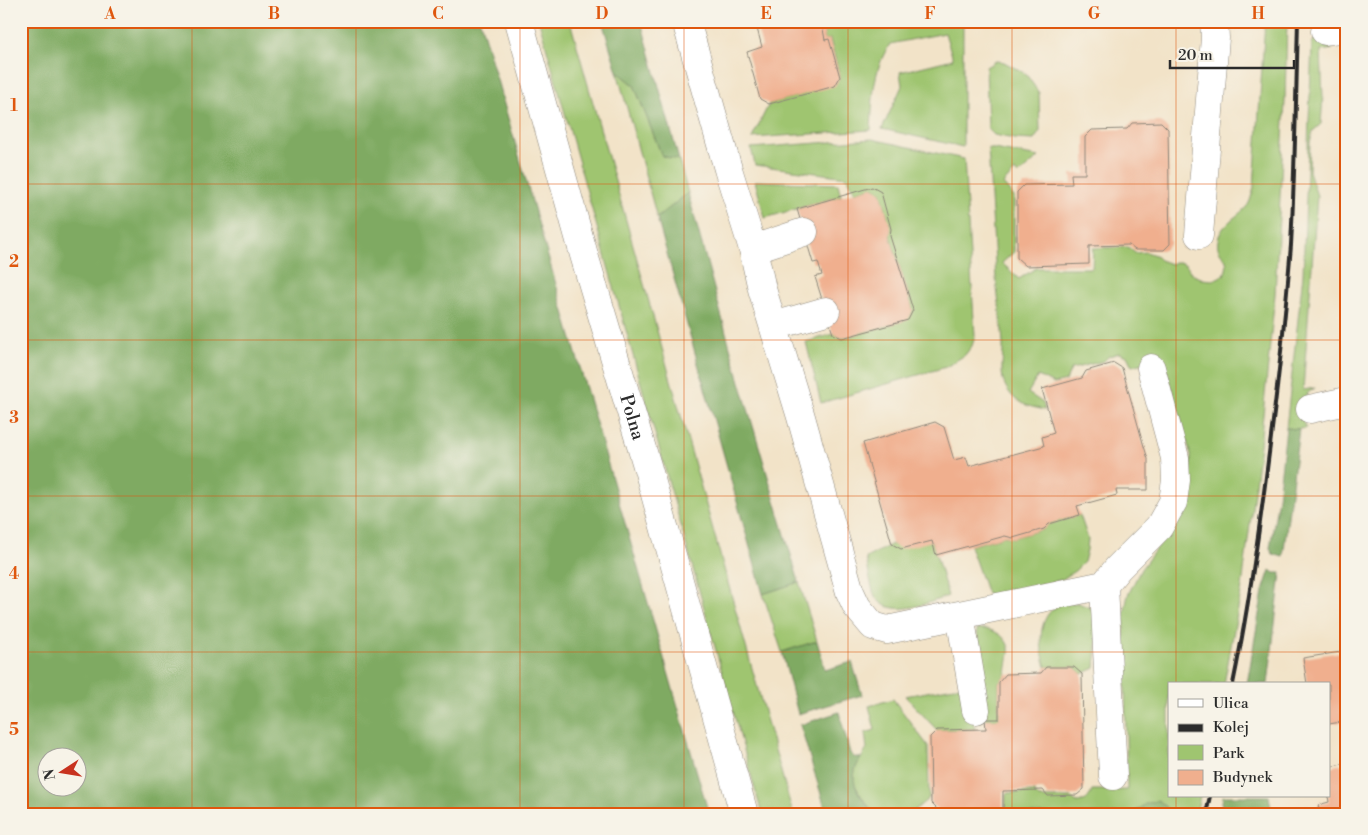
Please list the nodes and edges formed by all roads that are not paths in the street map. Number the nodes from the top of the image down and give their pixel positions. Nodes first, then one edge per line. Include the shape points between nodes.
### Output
1 (519, 21) edge
2 (686, 21) edge
3 (1214, 21) edge
4 (804, 232) dead end
5 (1199, 235) dead end
6 (753, 249) junction
7 (826, 311) dead end
8 (774, 326) junction
9 (1151, 368) dead end
10 (1347, 401) edge
11 (1310, 409) dead end
12 (1104, 585) junction
13 (960, 615) junction
14 (976, 710) dead end
15 (1113, 776) dead end
16 (744, 814) edge

1 - 16 street, Polna
2 - 6 street
3 - 5 street
4 - 6 street
6 - 8 street
7 - 8 street
8 - 13 street via 857,607 873,626 887,630
9 - 12 street via 1175,458 1173,502 1159,527
10 - 11 street
12 - 13 street
12 - 15 street
13 - 14 street

